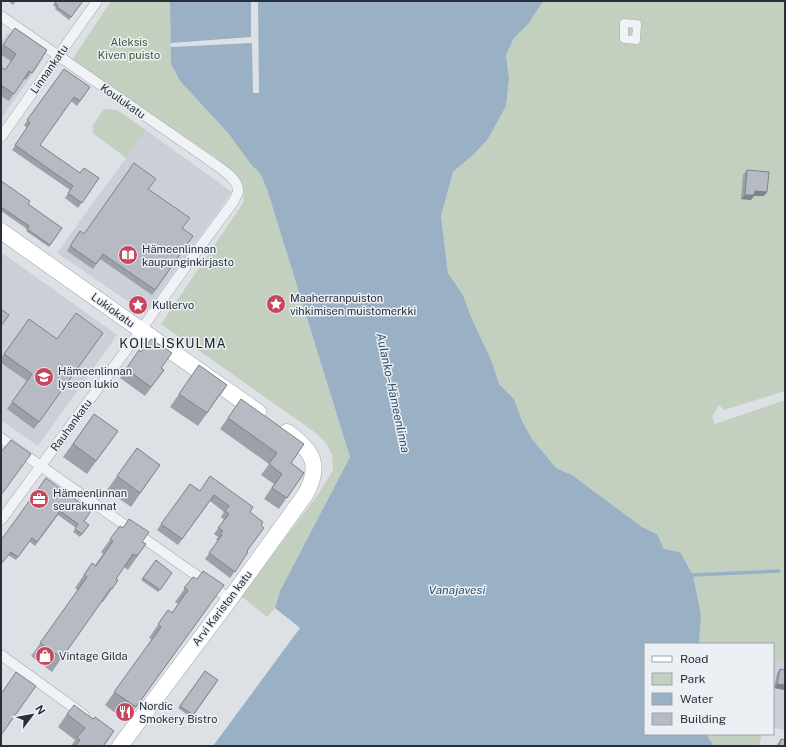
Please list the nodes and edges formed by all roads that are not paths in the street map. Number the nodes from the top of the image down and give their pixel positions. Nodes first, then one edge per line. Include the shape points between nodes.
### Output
1 (97, 1) edge
2 (1, 16) edge
3 (57, 56) junction
4 (1, 137) edge
5 (238, 192) joint
6 (1, 231) edge
7 (141, 330) junction
8 (1, 438) edge
9 (41, 466) junction
10 (314, 466) joint
11 (1, 520) edge
12 (230, 599) junction
13 (1, 655) edge
14 (89, 719) edge
15 (119, 741) edge

1 - 3 street, Linnankatu
2 - 3 street, Koulukatu
3 - 4 street, Linnankatu
3 - 5 street, Koulukatu via 209,160 230,176 236,183
5 - 7 street, Rauhankatu
6 - 7 main road, Lukiokatu
7 - 9 street, Rauhankatu
7 - 10 main road, Lukiokatu via 296,439 307,449
8 - 9 street
9 - 11 street, Rauhankatu
9 - 12 street
10 - 12 main road, Arvi Kariston katu via 311,485 305,495
12 - 15 main road, Arvi Kariston katu
13 - 14 street

